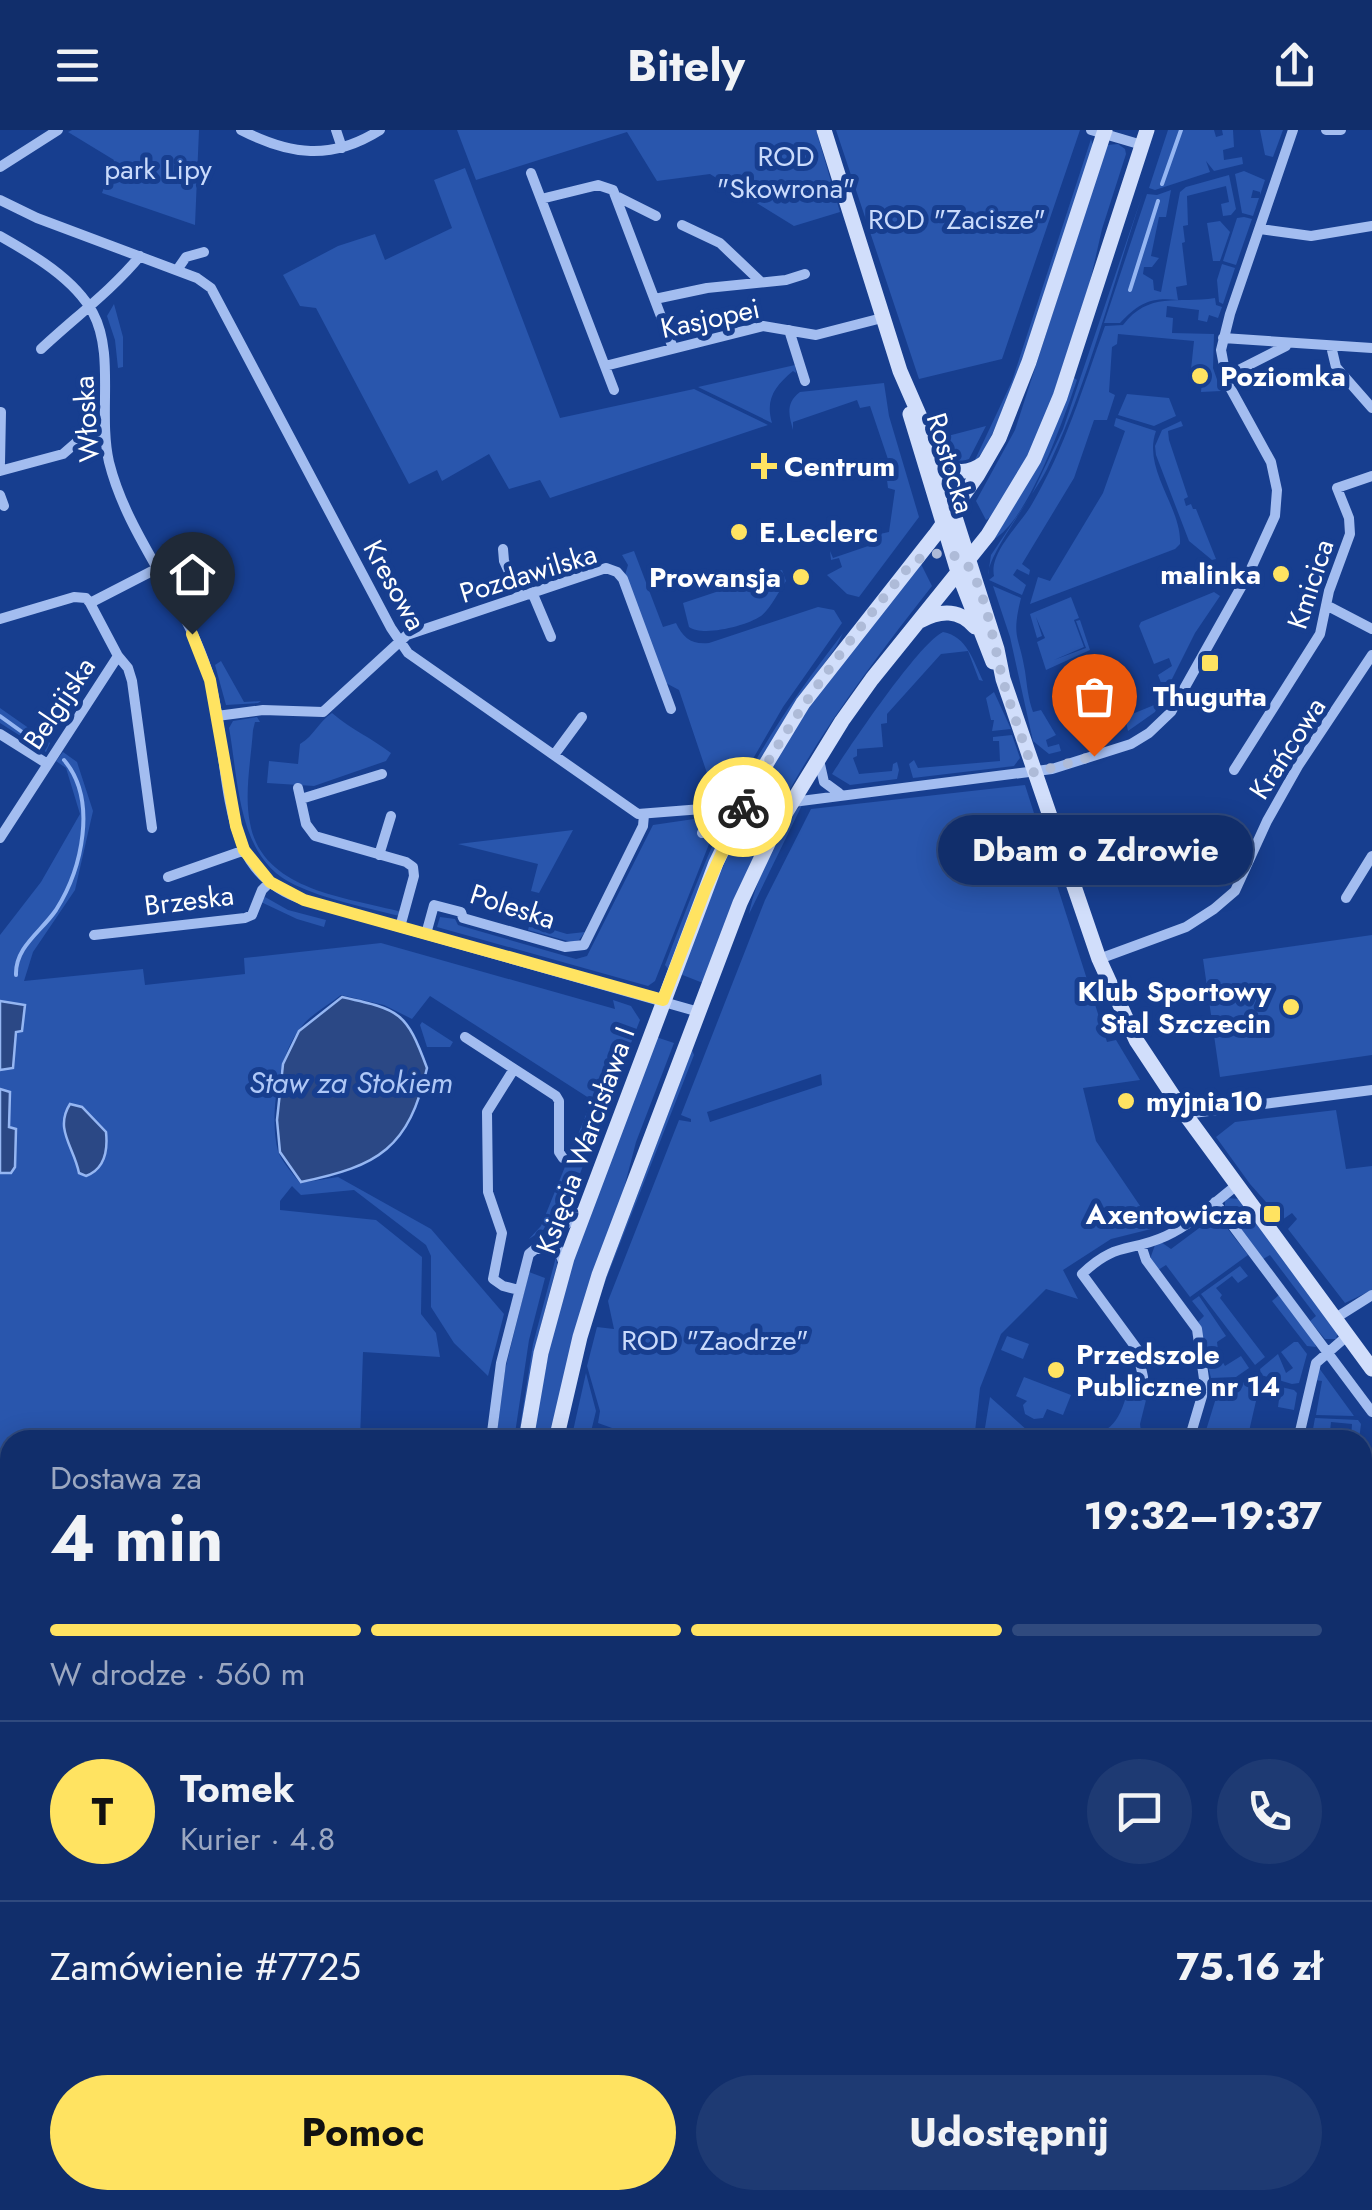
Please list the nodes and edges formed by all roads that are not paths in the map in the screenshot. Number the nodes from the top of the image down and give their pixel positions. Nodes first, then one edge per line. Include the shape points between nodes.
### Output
1 (58, 130) edge
2 (241, 130) edge
3 (336, 130) edge
4 (380, 130) edge
5 (824, 130) edge
6 (1294, 130) edge
7 (1326, 130) edge
8 (1341, 130) edge
9 (1100, 131) edge
10 (1145, 138) edge
11 (342, 148) junction
12 (0, 167) edge
13 (531, 174) dead end
14 (618, 198) junction
15 (542, 199) junction
16 (0, 200) edge
17 (656, 216) dead end
18 (682, 225) dead end
19 (1372, 226) edge
20 (1260, 229) junction
21 (0, 236) edge
22 (204, 252) dead end
23 (140, 256) junction
24 (177, 270) junction
25 (804, 274) dead end
26 (761, 282) junction
27 (655, 299) junction
28 (88, 305) junction
29 (882, 318) junction
30 (789, 330) junction
31 (1223, 338) junction
32 (1289, 344) junction
33 (1330, 346) junction
34 (673, 348) junction
35 (1372, 348) edge
36 (41, 349) dead end
37 (605, 366) junction
38 (900, 371) junction
39 (1225, 377) junction
40 (805, 381) dead end
41 (614, 390) dead end
42 (1372, 408) edge
43 (1, 412) edge
44 (104, 434) junction
45 (935, 456) junction
46 (986, 461) junction
47 (1366, 461) dead end
48 (0, 463) edge
49 (0, 471) edge
50 (1372, 475) edge
51 (1002, 515) junction
52 (950, 519) junction
53 (503, 549) dead end
54 (911, 564) junction
55 (964, 564) junction
56 (158, 568) junction
57 (532, 592) junction
58 (520, 596) junction
59 (90, 604) junction
60 (1326, 605) junction
61 (0, 619) edge
62 (916, 622) junction
63 (978, 630) junction
64 (1372, 630) edge
65 (551, 637) dead end
66 (398, 641) junction
67 (118, 656) junction
68 (1372, 656) edge
69 (1002, 679) junction
70 (671, 709) dead end
71 (218, 716) junction
72 (582, 717) dead end
73 (0, 734) edge
74 (820, 754) junction
75 (554, 755) junction
76 (46, 763) junction
77 (1234, 770) dead end
78 (1034, 773) junction
79 (382, 774) dead end
80 (718, 787) dead end
81 (850, 794) junction
82 (789, 806) junction
83 (715, 808) junction
84 (644, 815) junction
85 (391, 816) dead end
86 (152, 828) dead end
87 (702, 833) dead end
88 (0, 838) edge
89 (244, 850) junction
90 (379, 855) junction
91 (1372, 856) edge
92 (168, 877) dead end
93 (270, 882) junction
94 (1346, 898) dead end
95 (400, 927) junction
96 (94, 934) dead end
97 (426, 934) junction
98 (1100, 959) junction
99 (663, 1000) junction
100 (698, 1012) junction
101 (465, 1037) dead end
102 (514, 1069) junction
103 (1372, 1090) edge
104 (1185, 1114) junction
105 (563, 1158) dead end
106 (1236, 1185) junction
107 (1215, 1202) junction
108 (584, 1209) junction
109 (1140, 1245) junction
110 (525, 1266) junction
111 (564, 1266) junction
112 (519, 1290) junction
113 (1372, 1296) edge
114 (1334, 1319) junction
115 (1347, 1336) junction
116 (1327, 1351) junction
117 (1372, 1368) edge
118 (1143, 1377) dead end
119 (1372, 1412) edge
120 (493, 1430) edge
121 (528, 1430) edge
122 (558, 1430) edge
123 (1192, 1430) edge
124 (1300, 1430) edge

1 - 12 street
2 - 11 street via 302,152
3 - 11 street
4 - 11 street
5 - 29 street, Rostocka
6 - 20 street
7 - 8 street
9 - 10 street
9 - 46 street, Księcia Warcisława I via 1020,388
10 - 51 street via 1049,427
13 - 15 street
14 - 15 street via 598,185
14 - 17 street
14 - 27 street
15 - 37 street
16 - 23 street
18 - 26 street via 720,243
19 - 20 street via 1314,236
20 - 31 street
21 - 28 street, Włoska
22 - 24 street
23 - 24 street
23 - 28 street
24 - 66 street, Kresowa via 215,294
25 - 26 street
26 - 27 street
27 - 34 street
28 - 36 street
28 - 44 street, Włoska via 104,348
29 - 30 street, Kasjopei via 816,336
29 - 38 street, Rostocka
30 - 34 street, Kasjopei via 763,326
30 - 40 street
31 - 32 street
31 - 39 street
32 - 33 street
32 - 39 street
33 - 35 street
33 - 42 street via 1339,371
34 - 37 street, Kasjopei
37 - 41 street
38 - 45 street, Rostocka
38 - 52 street, Rostocka via 937,504
39 - 78 street via 1274,471 1276,507 1266,539 1164,720 1130,744
43 - 48 street
44 - 49 street via 63,454
44 - 56 street, Włoska via 121,497
45 - 46 street, Rostocka via 962,472
45 - 52 street, Rostocka
46 - 52 street, Księcia Warcisława I
47 - 50 street, Kmicica
50 - 60 street, Kmicica via 1338,488 1350,534
51 - 52 street via 984,526
51 - 55 street
52 - 54 street, Księcia Warcisława I
52 - 55 street, Rostocka
53 - 58 street
54 - 55 street via 928,554
54 - 99 street, Księcia Warcisława I via 823,675 757,779
55 - 62 street
55 - 63 street, Rostocka
55 - 69 street, Rostocka
56 - 59 street
56 - 71 street, Włoska via 201,654
57 - 58 street, Pozdawilska
57 - 65 street
57 - 70 street, Pozdawilska via 602,568 619,573
58 - 66 street, Pozdawilska
59 - 61 street via 74,596
59 - 67 street, Belgijska
60 - 64 street
60 - 77 street, Kmicica via 1316,641
62 - 63 street via 952,612
62 - 74 street
63 - 69 street, Rostocka
66 - 71 street, Pozdawilska via 323,712
66 - 75 street, Kresowa
67 - 76 street, Belgijska
67 - 86 street via 132,680
68 - 98 street, Krańcowa via 1298,766 1235,891 1186,927
69 - 78 street, Rostocka
71 - 89 street, Włoska
72 - 75 street
73 - 76 street
74 - 81 street via 824,782
74 - 82 street
75 - 84 street, Kresowa
76 - 88 street, Belgijska
78 - 81 street
78 - 98 street, Rostocka
79 - 90 street via 299,794 315,836
80 - 83 street
81 - 82 street
82 - 100 street via 740,903
83 - 84 street
83 - 87 street
84 - 97 street, Poleska via 580,947 434,905
85 - 90 street
89 - 92 street
89 - 93 street, Włoska
90 - 95 street via 414,870
91 - 94 street
93 - 95 street, Włoska via 296,897
93 - 96 street, Brzeska via 245,918
95 - 97 street, Włoska
97 - 99 street, Włoska
98 - 104 street, Rostocka via 1136,1040
99 - 100 street, Włoska
99 - 108 street, Księcia Warcisława I
100 - 122 street via 592,1295
101 - 102 street
102 - 105 street via 559,1101
102 - 112 street via 487,1112 487,1177 502,1234 493,1278
103 - 104 street
104 - 106 street, Rostocka
106 - 107 street
106 - 114 street, Rostocka
107 - 109 street via 1174,1232
107 - 116 street
108 - 110 street via 535,1246
108 - 111 street, Księcia Warcisława I
109 - 118 street via 1112,1250 1082,1274 1137,1348
109 - 123 street via 1197,1328 1204,1386
110 - 111 street via 544,1246 562,1252
110 - 112 street
111 - 121 street, Księcia Warcisława I
112 - 120 street
113 - 114 street
114 - 115 street, Rostocka
115 - 116 street
115 - 117 street, Rostocka
116 - 119 street
116 - 124 street via 1314,1368

